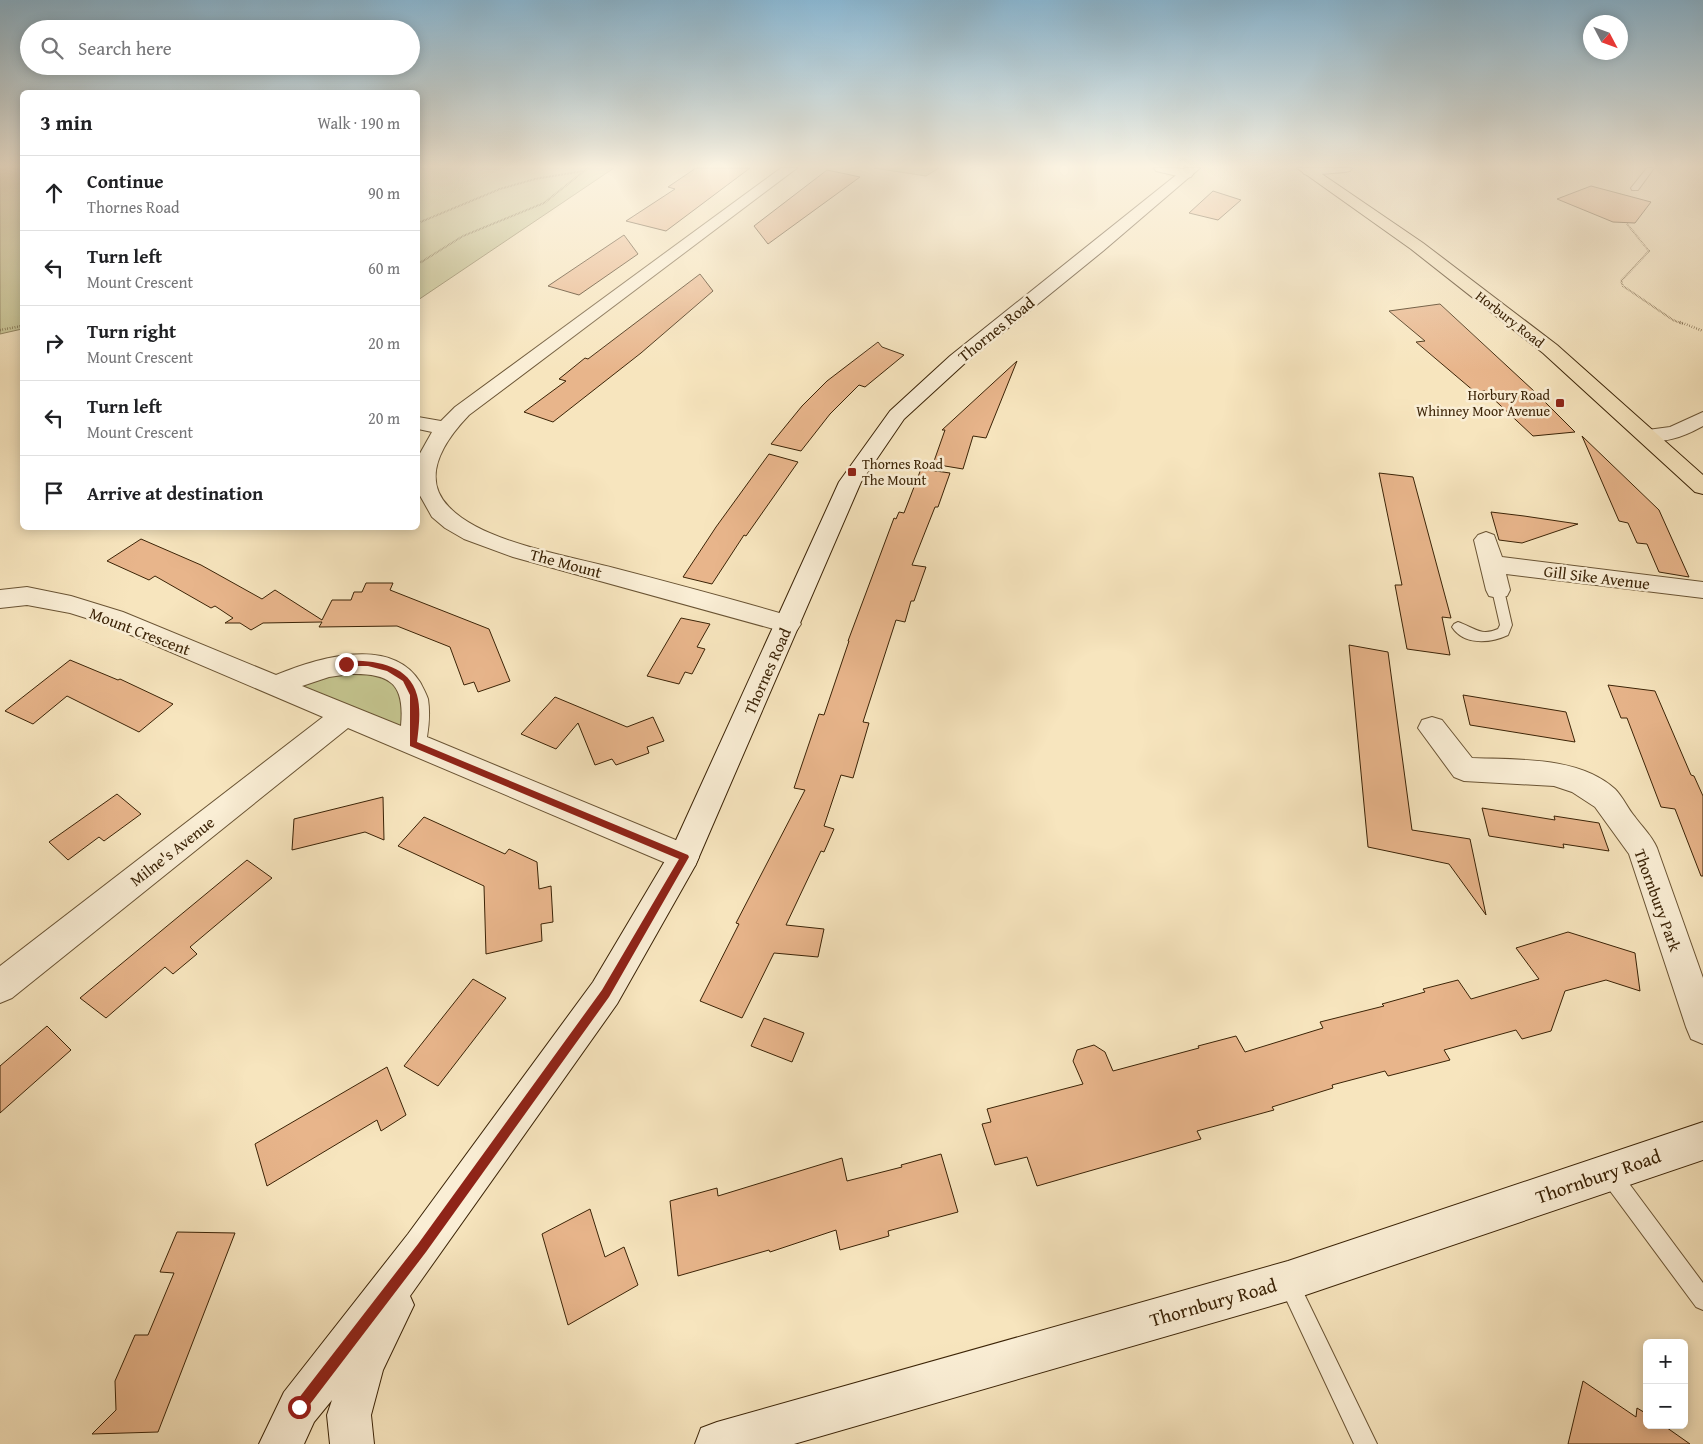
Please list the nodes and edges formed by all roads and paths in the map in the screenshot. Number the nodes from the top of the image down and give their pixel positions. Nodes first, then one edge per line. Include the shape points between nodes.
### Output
1 (464, 235) edge
2 (691, 235) edge
3 (1111, 235) edge
4 (1402, 235) edge
5 (1636, 235) edge
6 (420, 263) edge
7 (20, 326) edge
8 (0, 330) edge
9 (1703, 331) edge
10 (1703, 418) edge
11 (420, 423) edge
12 (444, 428) junction
13 (1647, 436) junction
14 (1703, 486) edge
15 (1486, 540) dead end
16 (1492, 564) junction
17 (1498, 590) joint
18 (1703, 590) edge
19 (0, 599) edge
20 (788, 624) junction
21 (1458, 627) dead end
22 (275, 686) junction
23 (345, 714) junction
24 (1432, 728) dead end
25 (413, 743) junction
26 (684, 857) junction
27 (0, 988) edge
28 (1703, 1027) edge
29 (1703, 1141) edge
30 (1609, 1173) junction
31 (422, 1248) junction
32 (1288, 1281) junction
33 (1703, 1300) edge
34 (723, 1443) edge
35 (282, 1444) edge
36 (352, 1444) edge
37 (1366, 1444) edge

1 - 6 path
2 - 12 street, The Mount
3 - 20 street, Thornes Road via 957,360 897,416 850,482
4 - 13 highway, Horbury Road via 1550,349
5 - 9 path via 1649,251 1648,255 1621,281 1623,286 1672,320
7 - 8 path
10 - 13 street via 1675,433
11 - 12 street
12 - 20 street, The Mount via 432,444 426,462 426,480 440,512 473,535
13 - 14 highway, Horbury Road
15 - 16 street
16 - 17 street
16 - 18 street, Gill Sike Avenue
17 - 21 lane via 1506,624 1504,632 1485,638 1469,635
19 - 22 street, Mount Crescent via 27,596 114,618
20 - 26 street, Thornes Road
22 - 23 street, Mount Crescent
22 - 25 street via 326,667 346,664 368,663 389,669 406,679 414,695
23 - 25 street, Mount Crescent
23 - 27 street, Milne's Avenue
24 - 28 street, Thornbury Park via 1464,769 1554,774 1582,782 1605,798 1642,848
25 - 26 street, Mount Crescent
26 - 31 street, Thornes Road via 605,993
29 - 30 street, Thornbury Road
30 - 32 street, Thornbury Road
30 - 33 lane
31 - 35 street, Thornes Road via 299,1407
31 - 36 street, Thornes Road via 363,1365 348,1415
32 - 34 street, Thornbury Road
32 - 37 lane

